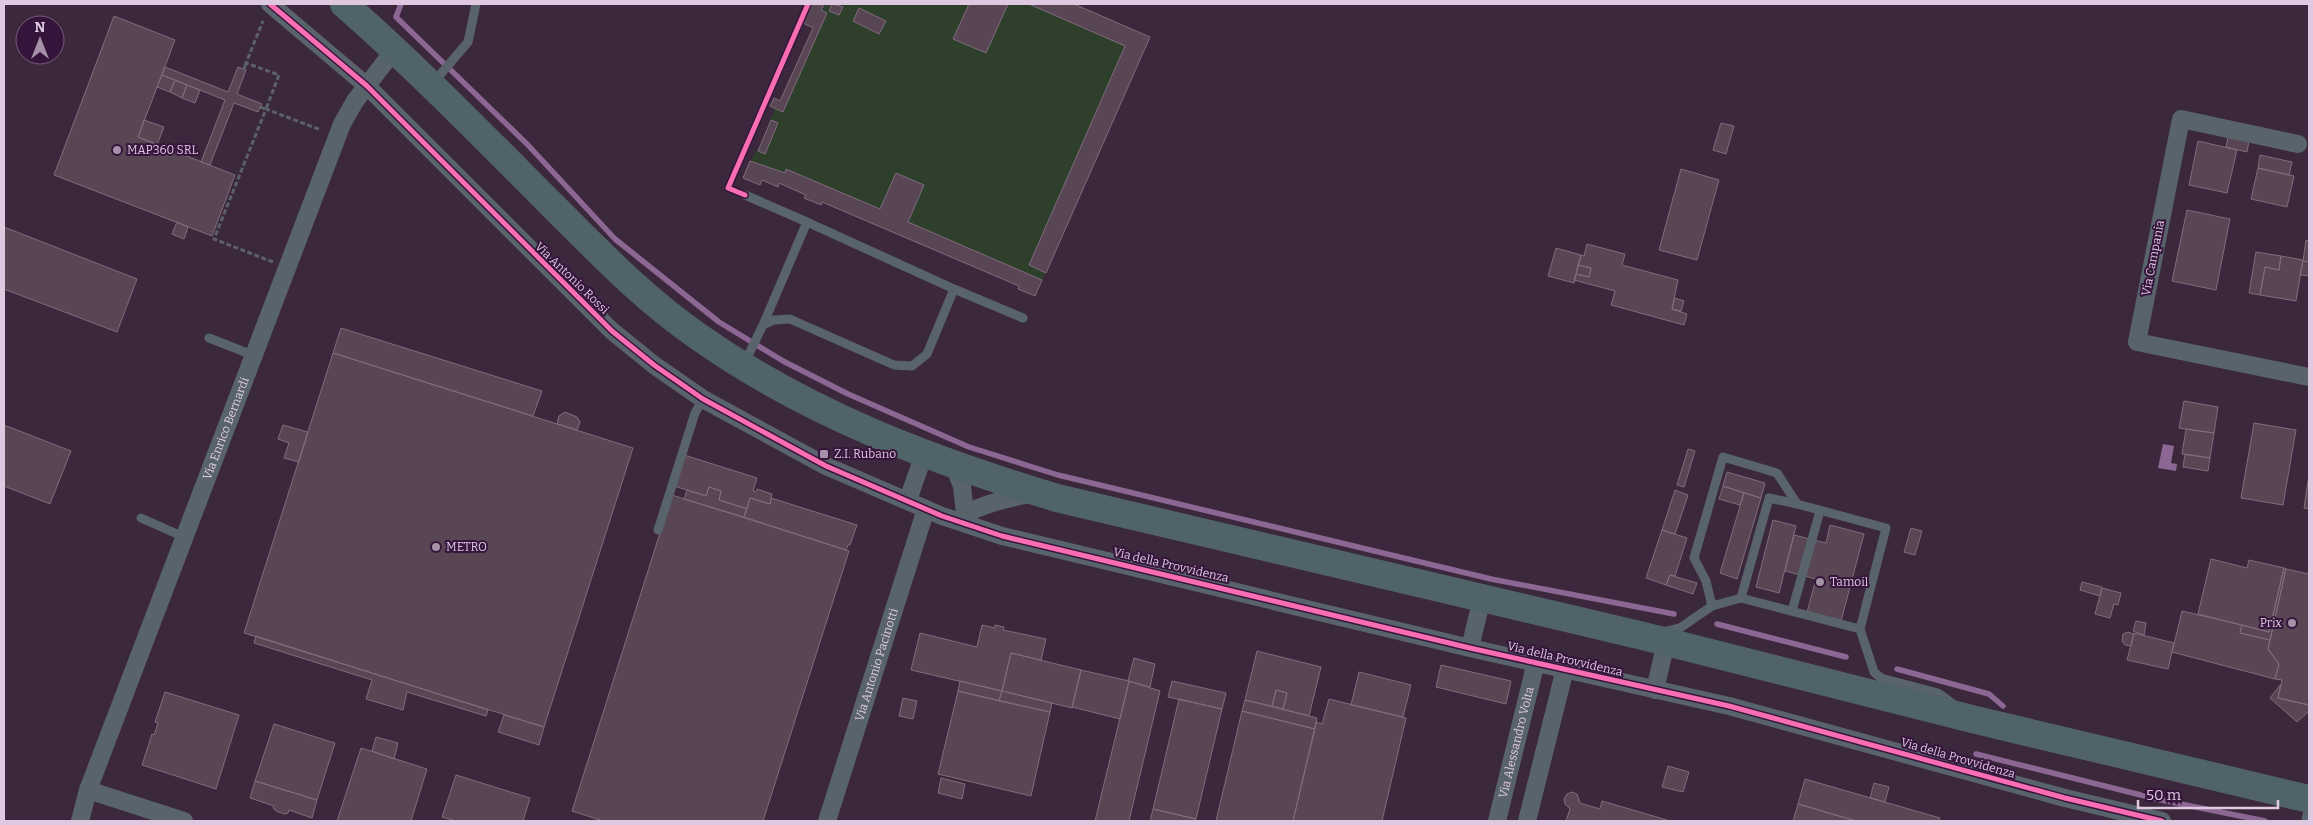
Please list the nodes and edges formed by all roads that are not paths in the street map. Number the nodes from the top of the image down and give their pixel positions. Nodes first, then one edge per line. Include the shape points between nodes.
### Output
1 (344, 4) edge
2 (476, 4) edge
3 (267, 11) edge
4 (396, 49) junction
5 (436, 79) junction
6 (367, 86) junction
7 (2298, 144) dead end
8 (745, 194) dead end
9 (807, 222) junction
10 (954, 288) junction
11 (1023, 318) dead end
12 (761, 329) junction
13 (209, 338) dead end
14 (255, 356) junction
15 (748, 357) junction
16 (2309, 377) edge
17 (703, 399) junction
18 (924, 454) junction
19 (954, 466) junction
20 (1038, 492) junction
21 (908, 500) junction
22 (1797, 504) junction
23 (926, 509) junction
24 (1820, 511) junction
25 (141, 518) dead end
26 (963, 518) junction
27 (658, 530) dead end
28 (186, 538) junction
29 (1482, 598) junction
30 (1741, 598) junction
31 (1712, 606) junction
32 (1792, 611) junction
33 (1860, 629) junction
34 (1654, 639) junction
35 (1470, 648) junction
36 (1536, 662) junction
37 (1565, 669) junction
38 (1656, 690) junction
39 (1976, 720) junction
40 (88, 790) junction
41 (2309, 799) edge
42 (2309, 805) edge
43 (80, 821) edge
44 (184, 821) edge
45 (827, 821) edge
46 (1497, 821) edge
47 (1527, 821) edge
48 (2162, 821) edge
49 (2306, 821) edge

1 - 4 main road
2 - 5 lane via 468,42
3 - 6 street, Via Antonio Rossi
4 - 5 main road
4 - 6 street, Via Enrico Bernardi
5 - 15 main road via 635,286 698,337
6 - 14 street, Via Enrico Bernardi via 342,124
6 - 17 street, Via Antonio Rossi via 612,331
7 - 16 street, Via Campania via 2181,119 2136,342
8 - 9 lane
9 - 10 lane
9 - 12 lane
10 - 11 lane
10 - 12 lane via 927,354 912,366 894,366 790,319 774,320
12 - 15 lane
13 - 14 lane
14 - 28 street, Via Enrico Bernardi
15 - 18 main road via 829,414
17 - 21 street, Via Antonio Rossi via 826,466
17 - 27 lane via 695,413
18 - 19 main road
18 - 21 street
19 - 20 main road
19 - 26 street via 962,486
20 - 26 street via 996,501
20 - 29 main road
21 - 23 street
22 - 24 lane
22 - 30 lane via 1770,498
22 - 31 lane via 1777,472 1722,457 1694,558 1706,581
23 - 26 street
23 - 45 street, Via Antonio Pacinotti
24 - 32 lane
24 - 33 lane via 1886,528
25 - 28 lane
26 - 35 street, Via della Provvidenza via 1030,544
28 - 40 street, Via Enrico Bernardi
29 - 34 main road
29 - 35 street
30 - 31 lane
30 - 32 lane
31 - 34 lane via 1680,628
32 - 33 lane
33 - 39 lane via 1874,672 1881,678 1938,693
34 - 38 street
34 - 39 main road
35 - 36 street, Via della Provvidenza
36 - 37 street, Via della Provvidenza
36 - 46 street, Via Alessandro Volta
37 - 38 street, Via della Provvidenza
37 - 47 street
38 - 48 street, Via della Provvidenza via 1729,706 2065,798
39 - 41 main road
40 - 43 street, Via Enrico Bernardi
40 - 44 street
42 - 49 lane

